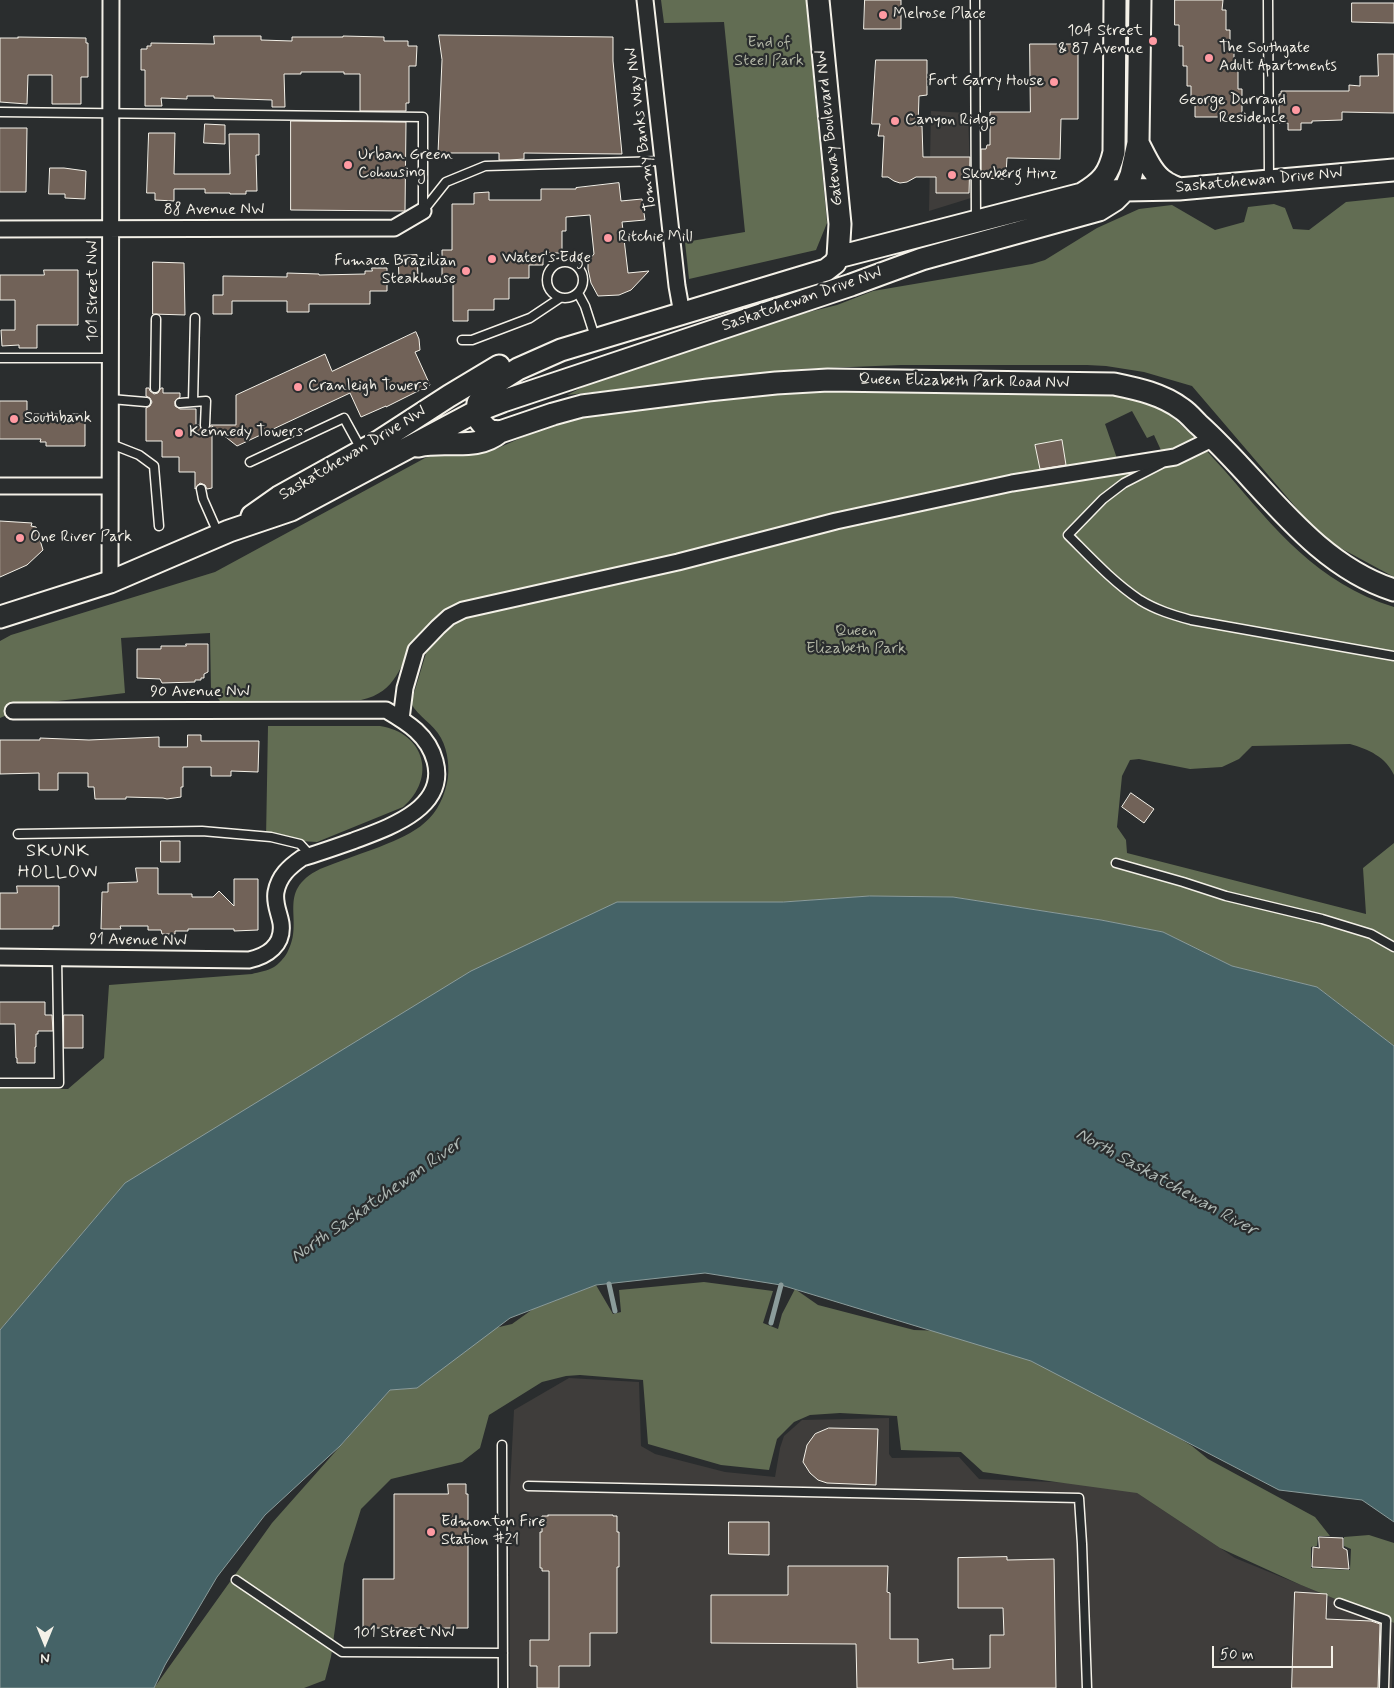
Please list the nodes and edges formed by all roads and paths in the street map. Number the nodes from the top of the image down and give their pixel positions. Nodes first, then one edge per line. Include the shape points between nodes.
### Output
1 (111, 0) edge
2 (645, 0) edge
3 (818, 0) edge
4 (975, 0) edge
5 (1115, 0) edge
6 (1140, 0) edge
7 (1268, 0) edge
8 (0, 112) edge
9 (111, 113) junction
10 (1138, 142) junction
11 (663, 161) junction
12 (1394, 170) edge
13 (1269, 181) junction
14 (1179, 189) junction
15 (1125, 190) junction
16 (1082, 194) junction
17 (423, 211) junction
18 (976, 222) junction
19 (0, 229) edge
20 (111, 229) junction
21 (838, 257) junction
22 (922, 259) junction
23 (578, 293) junction
24 (560, 298) junction
25 (682, 314) junction
26 (195, 318) dead end
27 (156, 319) dead end
28 (596, 339) junction
29 (462, 340) dead end
30 (562, 350) junction
31 (0, 358) edge
32 (112, 358) junction
33 (155, 388) dead end
34 (111, 399) junction
35 (146, 402) dead end
36 (194, 402) junction
37 (180, 403) dead end
38 (477, 410) junction
39 (205, 425) dead end
40 (500, 432) junction
41 (1214, 438) junction
42 (110, 444) junction
43 (405, 448) junction
44 (362, 451) junction
45 (1175, 457) junction
46 (250, 462) dead end
47 (0, 486) edge
48 (110, 486) junction
49 (201, 489) dead end
50 (159, 526) dead end
51 (224, 533) junction
52 (110, 582) junction
53 (1394, 590) edge
54 (0, 617) edge
55 (1394, 656) edge
56 (13, 711) dead end
57 (401, 719) junction
58 (18, 834) dead end
59 (311, 856) junction
60 (1116, 863) dead end
61 (1394, 947) edge
62 (0, 957) edge
63 (57, 957) junction
64 (0, 1082) edge
65 (502, 1445) dead end
66 (528, 1486) dead end
67 (236, 1580) dead end
68 (1340, 1603) dead end
69 (503, 1653) junction
70 (503, 1688) edge
71 (1087, 1688) edge
72 (1384, 1688) edge

1 - 9 street, 101 Street NW
2 - 11 street, Tommy Banks Way NW
3 - 21 main road, Gateway Boulevard NW via 840,224
4 - 18 lane
5 - 16 main road via 1112,165 1106,176
6 - 10 main road
7 - 13 lane
8 - 9 lane
9 - 17 lane via 423,117
9 - 20 street, 101 Street NW
10 - 14 main road via 1156,174
10 - 15 main road
11 - 17 lane via 484,166 446,182
11 - 25 street, Tommy Banks Way NW
12 - 13 main road, Saskatchewan Drive NW
13 - 14 main road, Saskatchewan Drive NW
14 - 15 main road, Saskatchewan Drive NW
15 - 16 main road, Saskatchewan Drive NW
15 - 22 main road, Saskatchewan Drive NW via 1099,210
16 - 18 main road, Saskatchewan Drive NW
17 - 20 street, 88 Avenue NW via 394,228
18 - 21 main road, Saskatchewan Drive NW
19 - 20 street, 88 Avenue NW
20 - 32 street, 101 Street NW
21 - 22 main road via 878,262
21 - 25 main road, Saskatchewan Drive NW via 826,270
22 - 38 main road, Saskatchewan Drive NW
23 - 24 lane
23 - 24 lane via 583,282 580,270 571,263 559,263 550,270 546,281 550,291
23 - 28 lane
24 - 29 lane via 530,318 472,340
25 - 28 main road, Saskatchewan Drive NW
26 - 36 lane
27 - 33 lane
28 - 30 main road, Saskatchewan Drive NW
30 - 38 main road, Saskatchewan Drive NW via 488,388
30 - 44 main road, Saskatchewan Drive NW via 510,360
31 - 32 lane
32 - 34 street, 101 Street NW
34 - 35 lane
34 - 42 street, 101 Street NW
36 - 37 lane
36 - 39 lane via 206,401
38 - 40 main road via 485,427
38 - 43 main road, Saskatchewan Drive NW
40 - 41 main road, Queen Elizabeth Park Road NW via 582,406 708,390 828,380 1114,384 1152,392 1181,408
40 - 43 main road, Queen Elizabeth Park Road NW via 485,442 475,444 440,443
41 - 45 street
41 - 53 main road, Queen Elizabeth Park Road NW via 1300,529 1339,562
42 - 48 street, 101 Street NW
42 - 50 lane via 139,455 154,466
43 - 51 main road, Saskatchewan Drive NW via 291,510
44 - 46 lane via 344,418
44 - 51 main road, Saskatchewan Drive NW via 279,497
45 - 55 lane via 1124,483 1103,499 1068,535 1122,586 1169,614
45 - 57 street via 995,486 463,610 449,617 416,650
47 - 48 street
48 - 52 street, 101 Street NW
49 - 51 lane via 203,499
51 - 52 main road, Saskatchewan Drive NW
52 - 54 main road, Saskatchewan Drive NW
56 - 57 street, 90 Avenue NW via 386,710
57 - 59 street via 420,733 433,754 436,779 427,800 411,815 388,828
58 - 59 lane via 202,831 271,837 300,844
59 - 63 street, 91 Avenue NW via 292,864 279,883 276,905 280,933 278,942 266,955 248,960
60 - 61 lane via 1226,896 1322,919 1371,934
62 - 63 street, 91 Avenue NW
63 - 64 lane via 59,1083
65 - 69 lane
66 - 71 lane via 1079,1498
67 - 69 lane, 101 Street NW via 342,1652
68 - 72 lane via 1386,1620
69 - 70 lane

